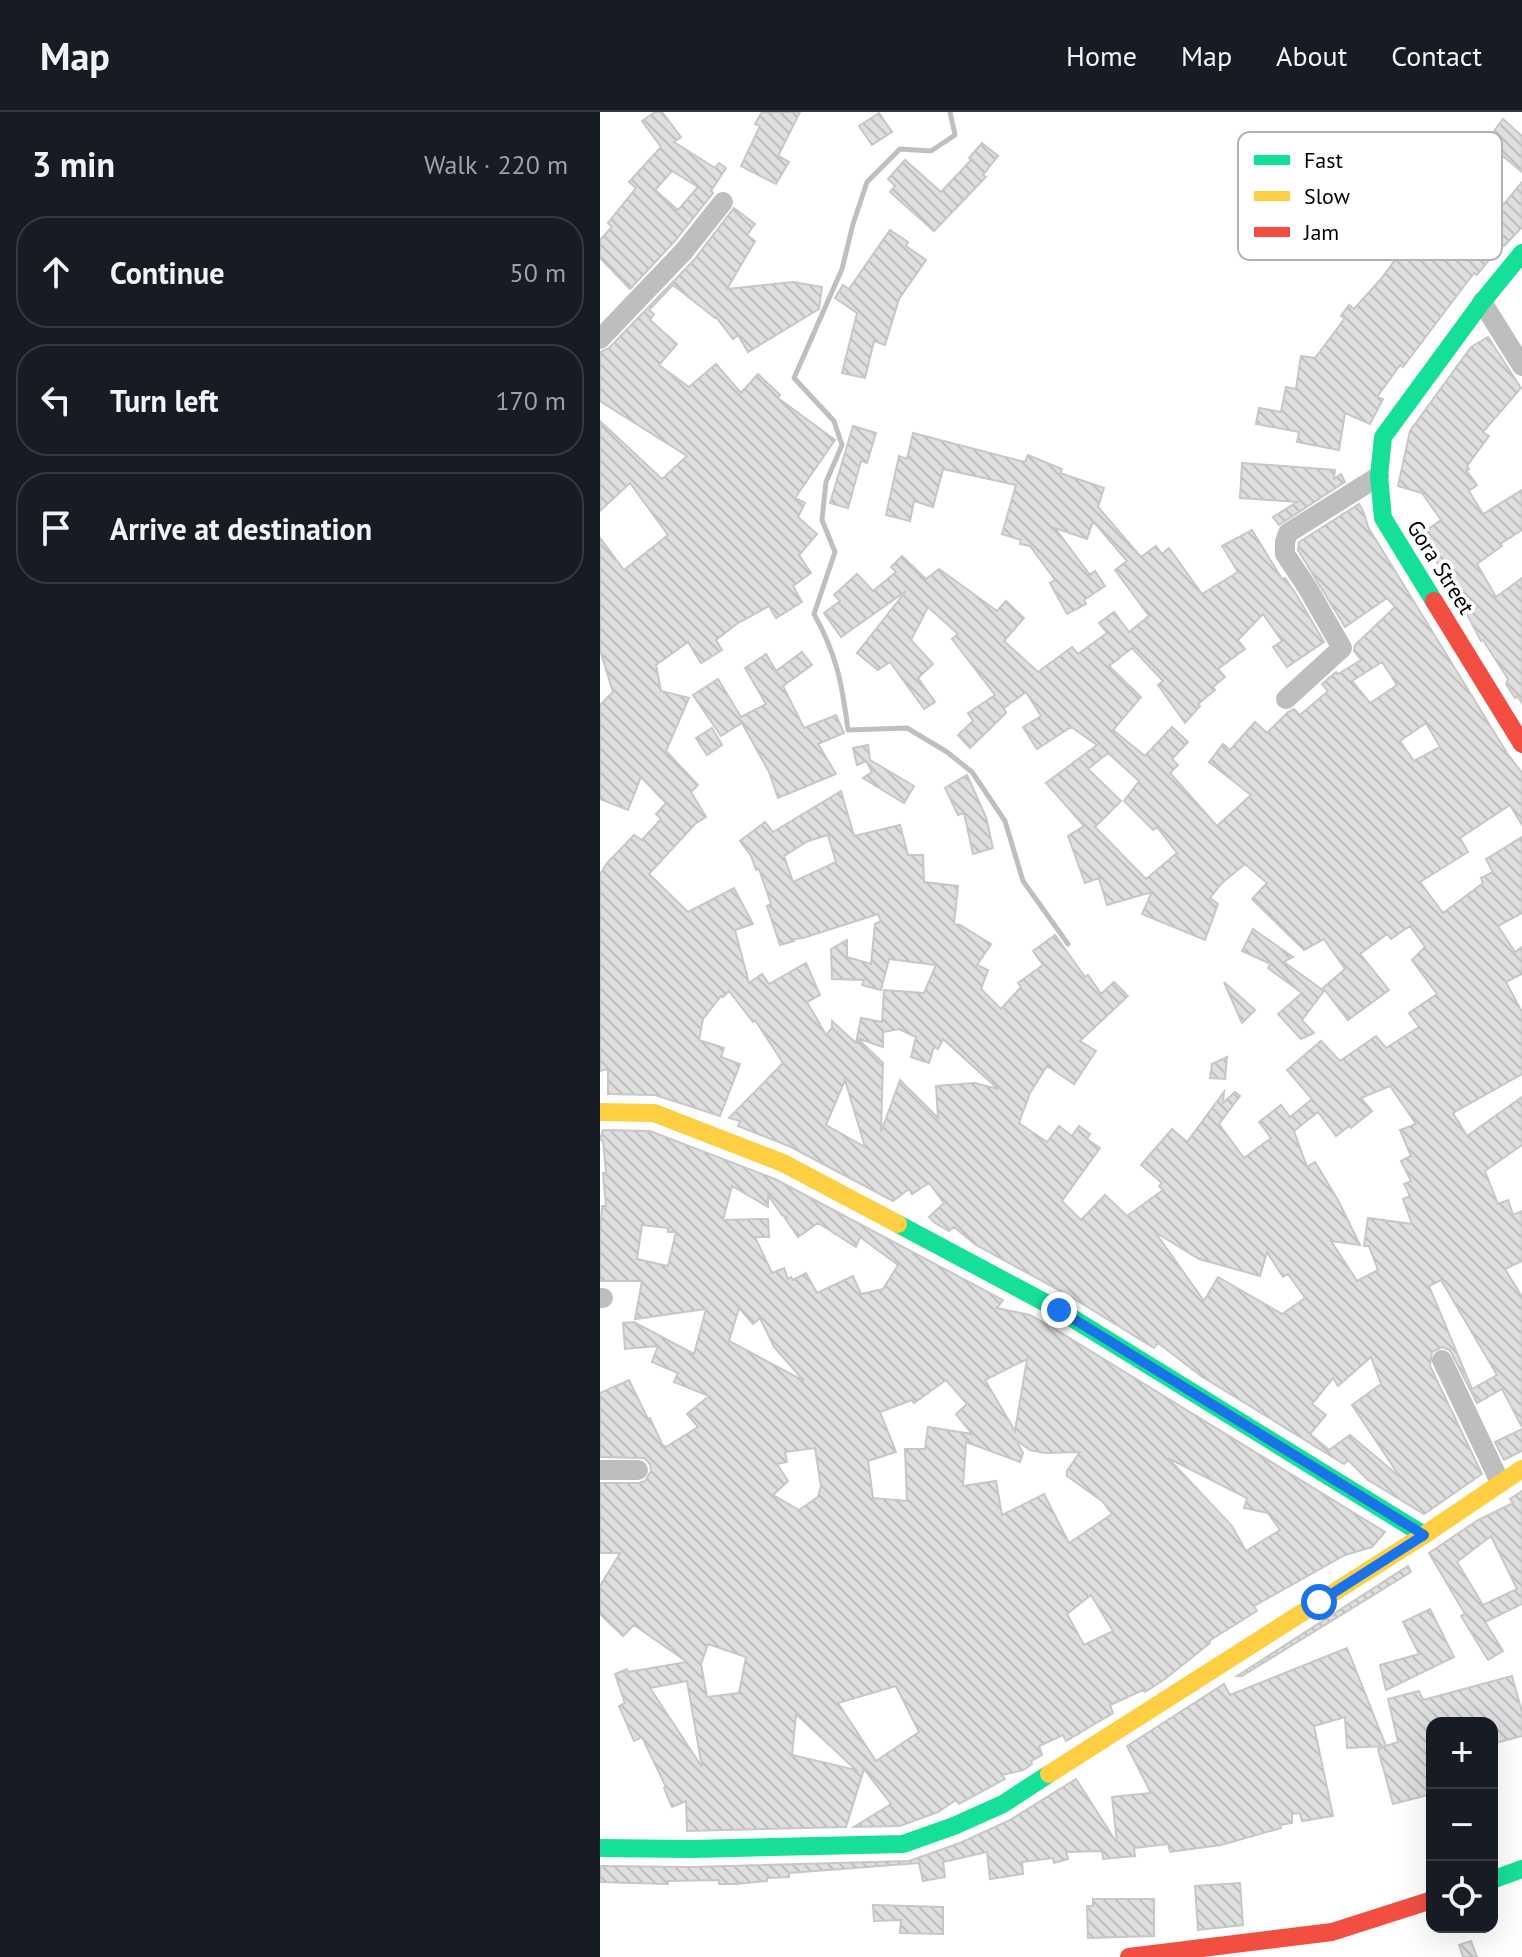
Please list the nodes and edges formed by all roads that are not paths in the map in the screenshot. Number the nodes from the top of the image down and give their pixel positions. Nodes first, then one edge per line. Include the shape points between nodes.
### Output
1 (723, 202) dead end
2 (1522, 253) edge
3 (1482, 302) junction
4 (600, 339) edge
5 (1522, 366) edge
6 (1379, 476) junction
7 (1286, 699) dead end
8 (1522, 744) edge
9 (600, 1112) edge
10 (1442, 1360) dead end
11 (1522, 1469) edge
12 (600, 1470) edge
13 (638, 1470) dead end
14 (1500, 1482) junction
15 (1424, 1535) junction
16 (600, 1848) edge
17 (1522, 1869) edge
18 (1498, 1878) edge
19 (1426, 1902) edge
20 (1129, 1957) edge

1 - 4 street
2 - 3 street, Gora Street
3 - 5 street
3 - 6 street, Gora Street via 1383,437
6 - 7 street via 1288,533 1285,554 1342,648
6 - 8 street, Gora Street via 1383,518
9 - 15 street via 654,1113 783,1163 1059,1310
10 - 14 street
11 - 14 street
12 - 13 street
14 - 15 street
15 - 16 street via 1003,1804 954,1826 903,1844
17 - 18 street
19 - 20 street via 1332,1932

